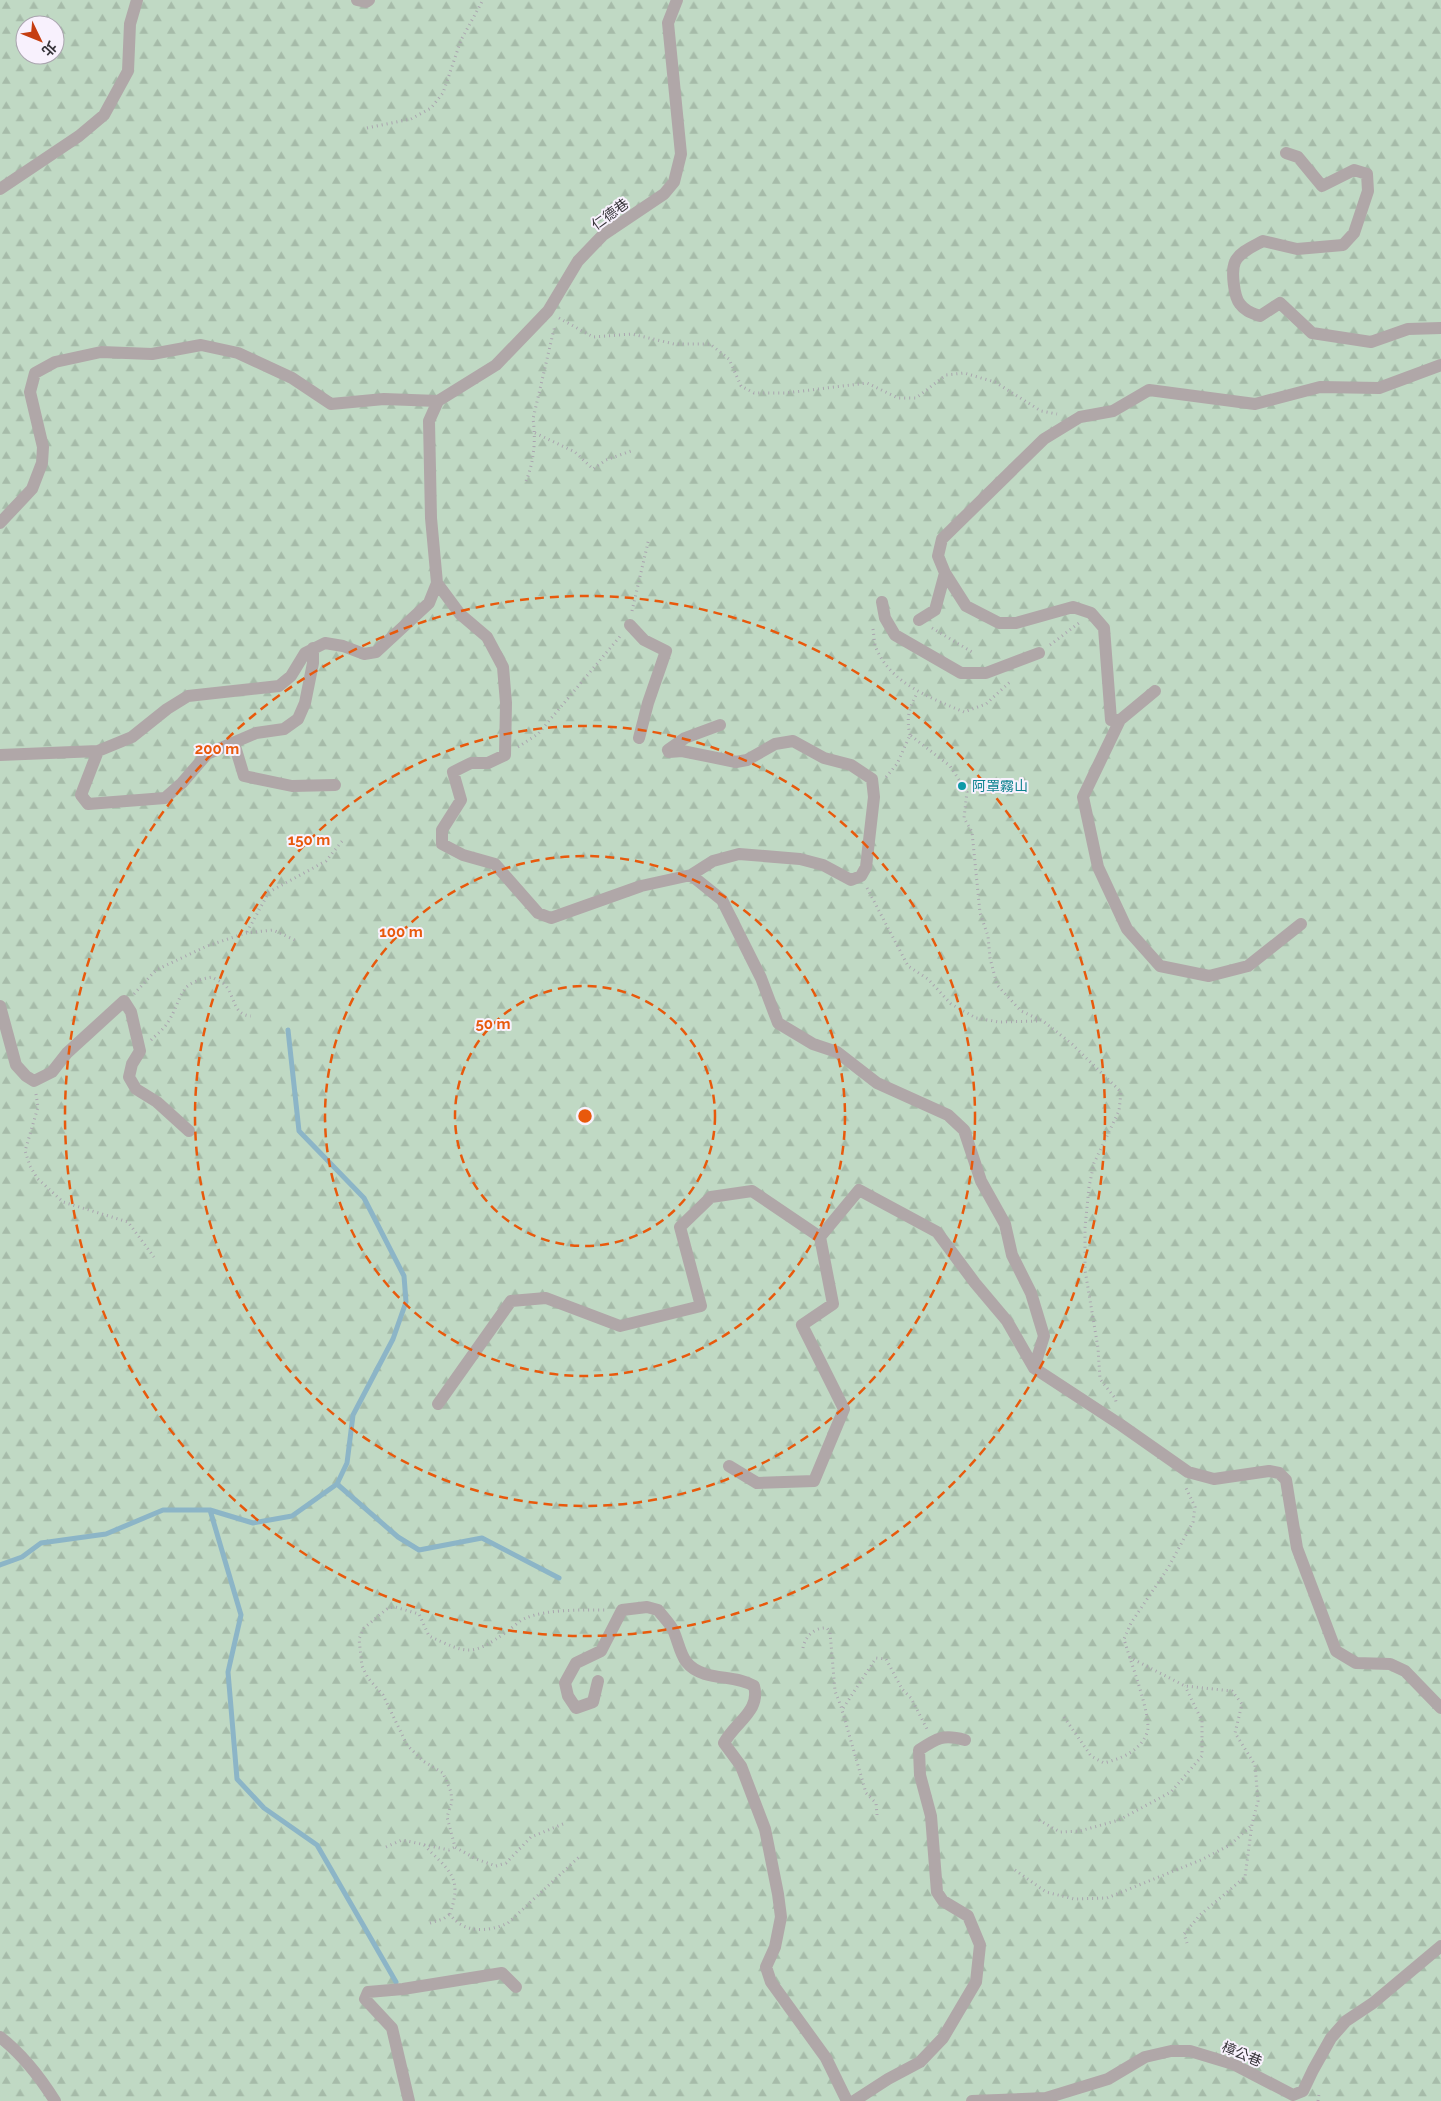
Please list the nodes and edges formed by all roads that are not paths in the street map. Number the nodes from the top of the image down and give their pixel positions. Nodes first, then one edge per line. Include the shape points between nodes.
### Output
1 (137, 0) edge
2 (357, 0) edge
3 (369, 0) edge
4 (677, 0) edge
5 (1286, 153) dead end
6 (0, 189) edge
7 (1441, 328) edge
8 (1441, 365) edge
9 (438, 401) junction
10 (0, 523) edge
11 (945, 573) junction
12 (437, 583) junction
13 (882, 602) dead end
14 (919, 620) dead end
15 (630, 625) road end
16 (313, 648) junction
17 (1039, 653) dead end
18 (1155, 691) dead end
19 (1120, 720) junction
20 (720, 725) dead end
21 (640, 738) dead end
22 (234, 743) junction
23 (98, 751) junction
24 (0, 755) edge
25 (335, 785) dead end
26 (691, 875) junction
27 (1301, 924) dead end
28 (0, 1006) edge
29 (189, 1130) dead end
30 (820, 1237) junction
31 (1034, 1368) junction
32 (438, 1404) dead end
33 (729, 1466) dead end
34 (598, 1681) dead end
35 (1441, 1708) edge
36 (965, 1740) dead end
37 (1441, 1946) edge
38 (516, 1987) dead end
39 (0, 2037) edge
40 (55, 2101) edge
41 (409, 2101) edge
42 (847, 2101) edge
43 (854, 2101) edge
44 (972, 2101) edge

1 - 6 street via 130,24 128,71 104,115 79,136
2 - 3 street
4 - 9 street, 仁德巷 via 668,23 681,154 674,182 664,194 603,235 578,261 548,311 496,365
5 - 7 street via 1298,157 1322,186 1354,170 1367,174 1368,191 1354,233 1343,245 1297,249 1263,241 1243,253 1235,261 1232,274 1238,303 1260,316 1280,303 1312,333 1371,342 1408,329
8 - 11 street via 1379,388 1320,387 1255,404 1149,390 1112,411 1080,417 1044,440 942,539 938,556
9 - 10 street via 384,399 332,404 292,378 238,353 201,345 152,354 101,352 55,362 36,372 30,392 43,447 42,462 32,489
9 - 12 street via 428,421
11 - 14 street via 935,610
11 - 19 street via 966,606 999,623 1016,623 1073,607 1091,613 1104,628 1111,720
12 - 16 street via 429,603 376,652 364,654 325,642
12 - 26 street via 460,614 487,637 503,667 506,703 505,755 488,763 471,763 453,772 462,800 442,830 442,844 463,856 495,864 538,913 551,918 641,886
13 - 17 street via 895,635 961,673 986,673
15 - 21 street via 644,640 666,651
16 - 22 street via 306,703 298,719 284,730 256,733
16 - 23 street via 279,686 188,696 167,708 132,738
18 - 19 street
19 - 27 street via 1083,797 1098,867 1127,929 1160,966 1209,976 1248,966
20 - 26 street via 685,738 668,752 691,752 736,762 747,760 775,744 793,741 824,758 851,765 872,779 874,797 866,867 861,876 851,880 823,865 739,854 713,860
22 - 23 street via 207,754 165,798 88,804 81,795
22 - 25 street via 244,776 292,786
23 - 24 street
26 - 31 street via 722,900 761,978 778,1023 812,1044 837,1052 877,1083 948,1115 964,1130 981,1181 1005,1224 1012,1255 1031,1293 1044,1336
28 - 29 street via 16,1064 34,1081 52,1072 67,1053 124,1002 131,1012 140,1051 129,1077 136,1089 157,1102
30 - 31 street via 859,1190 938,1232 1007,1321
30 - 32 street via 752,1190 711,1197 680,1227 701,1306 620,1326 546,1298 511,1301
30 - 33 street via 833,1304 802,1325 844,1409 814,1481 756,1483
31 - 35 street via 1188,1472 1214,1479 1279,1473 1286,1480 1297,1548 1336,1651 1356,1663 1390,1664 1405,1671
34 - 42 street via 593,1702 576,1708 565,1683 576,1663 601,1651 622,1610 647,1607 658,1610 674,1631 681,1656 689,1666 705,1674 745,1680 754,1686 757,1696 752,1708 724,1743 741,1766 765,1829 778,1894 781,1917 775,1947 766,1967 770,1982 826,2058
36 - 43 street via 938,1738 919,1750 920,1775 931,1816 937,1892 943,1901 968,1916 980,1945 976,1982 943,2038 920,2062
37 - 44 street, 樟公巷 via 1373,2003 1346,2021 1331,2038 1303,2091 1293,2095 1233,2064 1190,2051 1171,2051 1144,2058 1108,2079 1046,2098
38 - 41 street via 502,1973 368,1992 364,1999 392,2028
39 - 40 street via 44,2082

